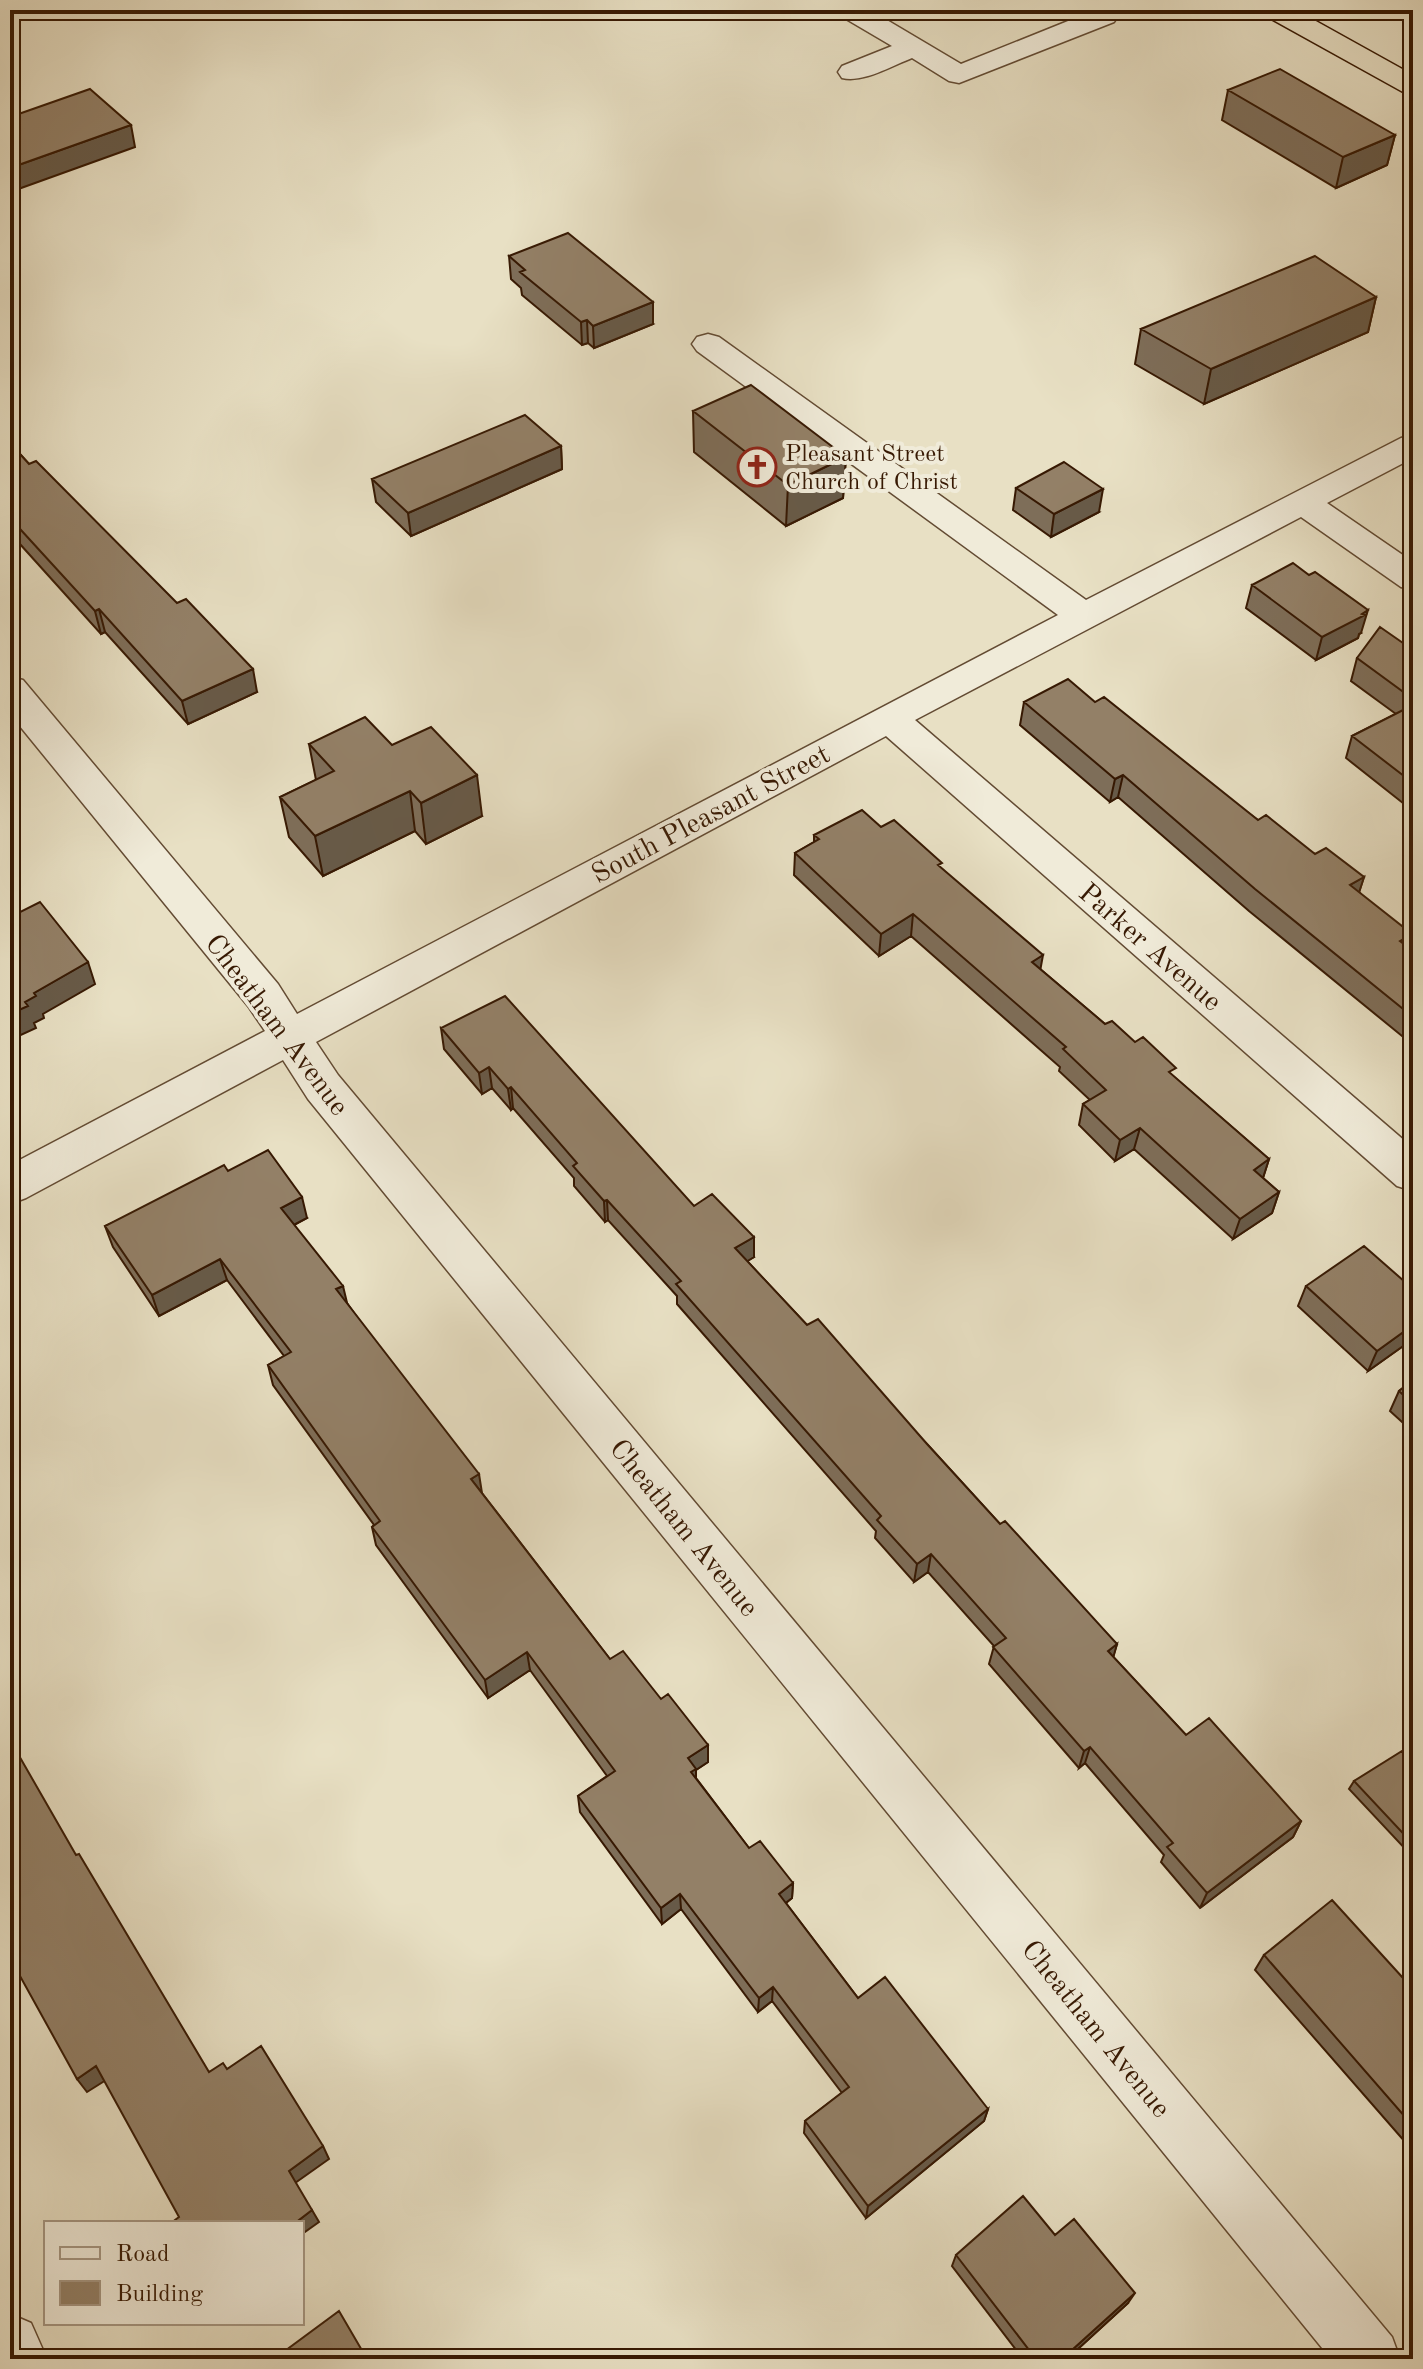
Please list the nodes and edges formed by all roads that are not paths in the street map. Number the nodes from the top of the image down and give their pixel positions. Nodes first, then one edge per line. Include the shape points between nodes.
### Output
1 (851, 10) edge
2 (1093, 10) edge
3 (1276, 10) edge
4 (1404, 10) edge
5 (1413, 15) edge
6 (913, 48) junction
7 (852, 72) dead end
8 (1413, 86) edge
9 (708, 344) dead end
10 (1413, 445) edge
11 (1304, 503) junction
12 (1413, 579) edge
13 (1085, 617) junction
14 (10, 689) edge
15 (889, 718) junction
16 (291, 1037) junction
17 (1413, 1174) edge
18 (10, 1186) edge
19 (10, 2344) edge
20 (17, 2359) edge
21 (1370, 2359) edge

1 - 6 street
2 - 6 street via 1104,16 959,75
3 - 8 highway
4 - 5 street
6 - 7 street
9 - 13 street
10 - 11 street, South Pleasant Street
11 - 12 street
11 - 13 street, South Pleasant Street
13 - 15 street, South Pleasant Street
14 - 16 street, Cheatham Avenue via 263,995
15 - 16 street, South Pleasant Street
15 - 17 street, Parker Avenue
16 - 18 street, South Pleasant Street
16 - 21 street, Cheatham Avenue via 323,1087
19 - 20 street

